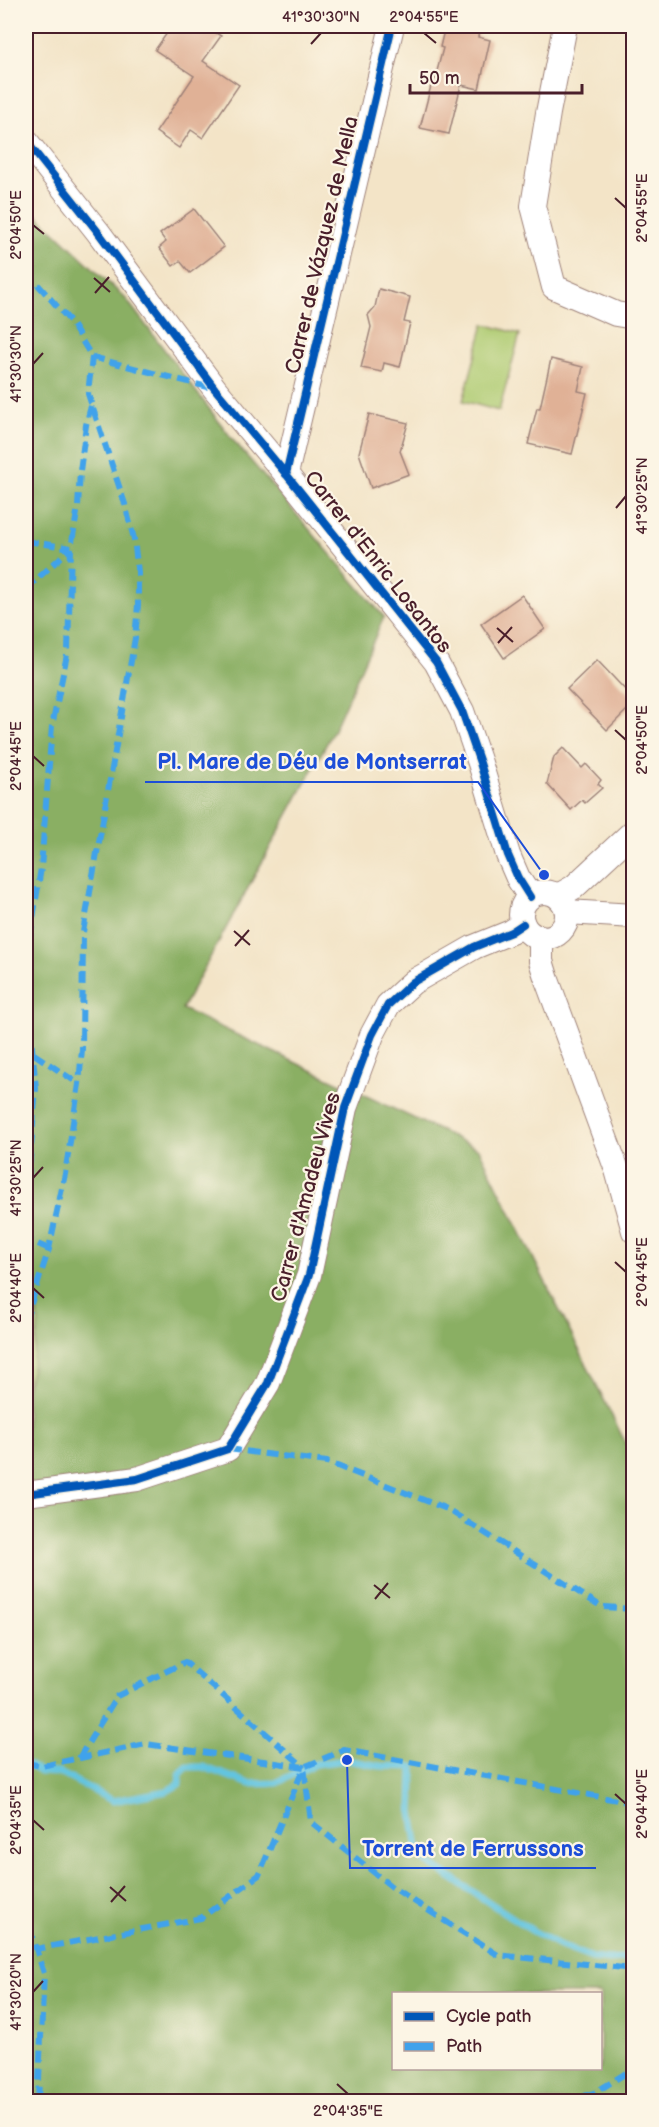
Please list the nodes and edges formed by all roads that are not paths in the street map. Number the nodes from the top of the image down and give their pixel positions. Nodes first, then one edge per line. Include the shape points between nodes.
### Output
1 (392, 26) edge
2 (565, 26) edge
3 (26, 141) edge
4 (633, 317) edge
5 (286, 474) junction
6 (633, 831) edge
7 (530, 897) junction
8 (562, 904) junction
9 (633, 916) edge
10 (532, 931) junction
11 (633, 1231) edge
12 (26, 1494) edge

1 - 5 street, Carrer de Vázquez de Mella
2 - 4 street via 533,206 554,286 616,314
3 - 5 street, Carrer d'Enric Losantos
5 - 7 street, Carrer d'Enric Losantos via 436,662 462,711 508,855
6 - 8 street via 574,887
7 - 8 street via 541,892 553,893
7 - 10 street via 522,909
8 - 9 street
8 - 10 street via 565,923 558,933 553,936
10 - 11 street via 617,1170
10 - 12 street, Carrer d'Amadeu Vives via 511,932 474,947 413,982 388,1005 372,1035 345,1108 309,1275 268,1383 228,1449 136,1479

